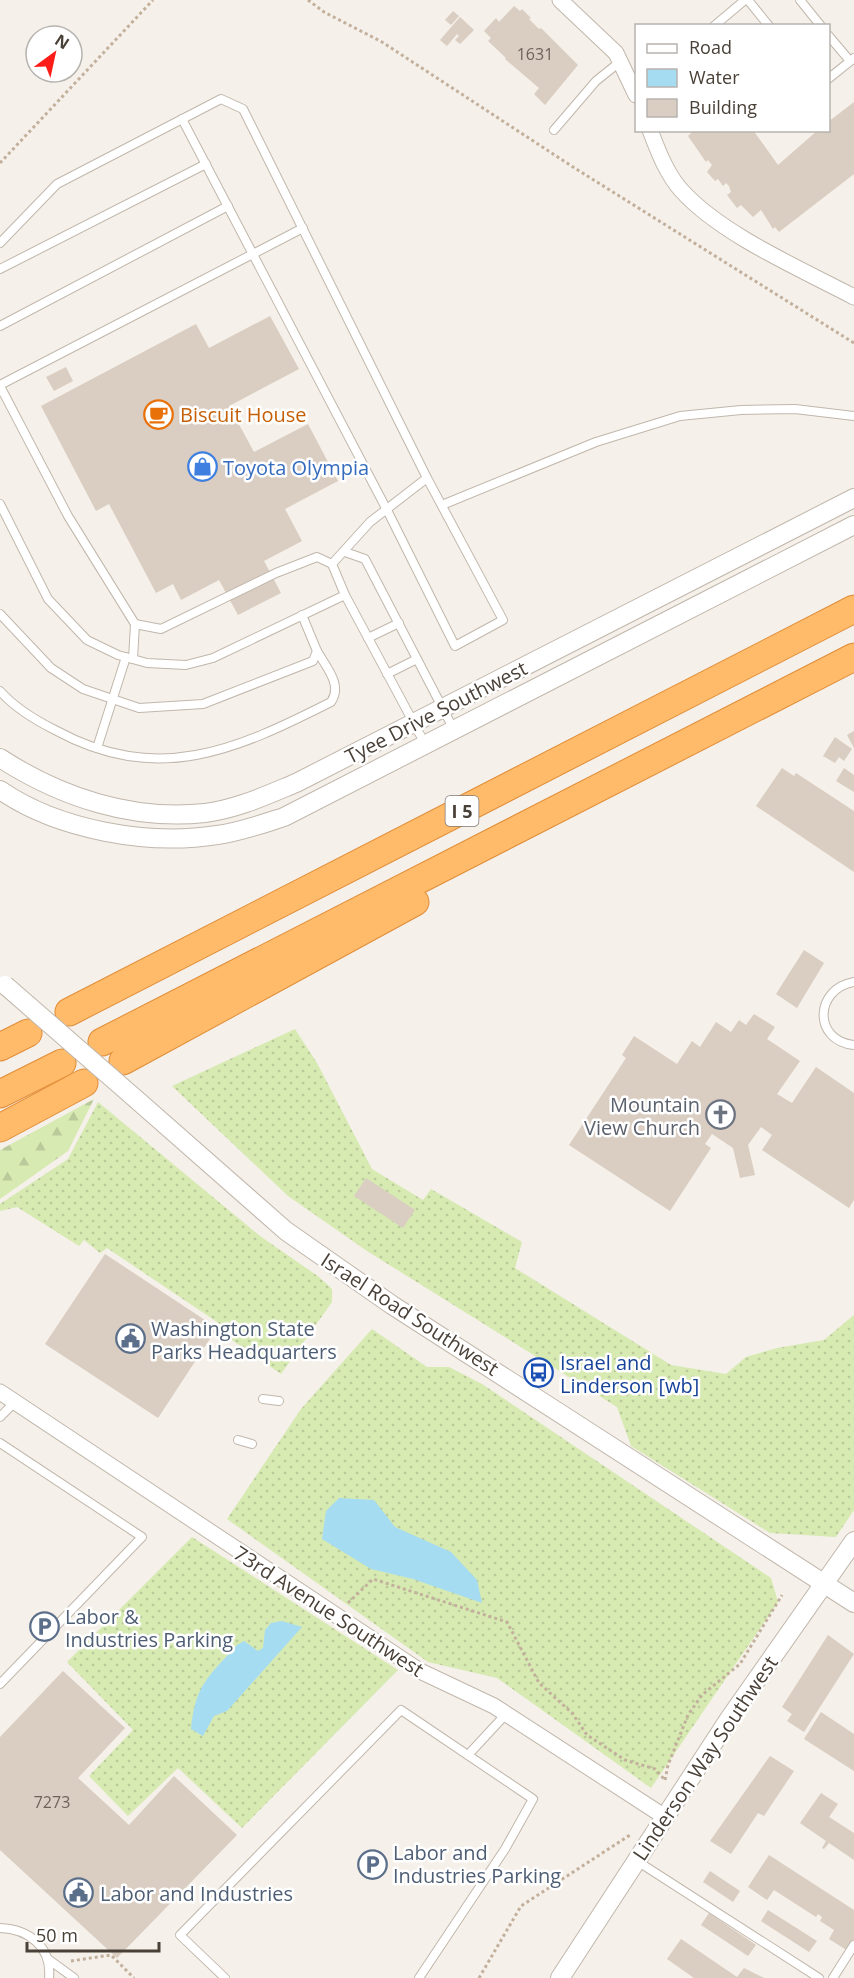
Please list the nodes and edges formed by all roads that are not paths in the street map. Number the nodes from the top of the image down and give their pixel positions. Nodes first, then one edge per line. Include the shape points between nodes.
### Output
1 (560, 0) edge
2 (746, 0) edge
3 (800, 0) edge
4 (716, 24) edge
5 (767, 24) edge
6 (819, 24) edge
7 (830, 37) edge
8 (852, 59) edge
9 (622, 60) junction
10 (830, 76) edge
11 (635, 89) edge
12 (182, 119) junction
13 (554, 130) dead end
14 (651, 132) edge
15 (206, 164) junction
16 (228, 206) junction
17 (303, 228) junction
18 (0, 243) edge
19 (253, 254) junction
20 (0, 269) edge
21 (854, 297) edge
22 (0, 326) edge
23 (0, 386) edge
24 (854, 416) edge
25 (427, 478) junction
26 (854, 498) edge
27 (0, 504) edge
28 (442, 505) junction
29 (387, 510) junction
30 (854, 525) edge
31 (345, 552) junction
32 (333, 564) junction
33 (345, 595) junction
34 (854, 609) edge
35 (0, 614) edge
36 (302, 615) junction
37 (399, 623) junction
38 (135, 624) junction
39 (368, 638) junction
40 (317, 651) junction
41 (854, 657) edge
42 (130, 658) junction
43 (417, 659) junction
44 (387, 674) junction
45 (0, 691) edge
46 (112, 700) junction
47 (443, 708) junction
48 (414, 723) junction
49 (454, 730) junction
50 (425, 745) junction
51 (97, 748) junction
52 (0, 758) edge
53 (634, 770) junction
54 (0, 790) edge
55 (854, 982) edge
56 (3, 983) edge
57 (69, 1012) dead end
58 (28, 1033) dead end
59 (102, 1042) dead end
60 (851, 1046) edge
61 (0, 1047) edge
62 (123, 1061) dead end
63 (62, 1063) dead end
64 (84, 1083) dead end
65 (0, 1094) edge
66 (0, 1128) edge
67 (0, 1392) edge
68 (263, 1399) dead end
69 (279, 1401) dead end
70 (15, 1402) junction
71 (0, 1417) edge
72 (238, 1440) dead end
73 (0, 1443) edge
74 (252, 1444) dead end
75 (854, 1541) edge
76 (824, 1584) junction
77 (854, 1603) edge
78 (0, 1684) edge
79 (506, 1714) junction
80 (468, 1755) junction
81 (666, 1817) junction
82 (637, 1861) junction
83 (0, 1928) edge
84 (854, 1945) edge
85 (48, 1959) junction
86 (49, 1978) edge
87 (74, 1978) edge
88 (225, 1978) edge
89 (419, 1978) edge
90 (560, 1978) edge
91 (819, 1978) edge
92 (833, 1978) edge

1 - 9 street
2 - 4 lane
2 - 5 lane
3 - 6 lane
7 - 8 lane
8 - 10 lane
9 - 11 street
9 - 13 lane via 596,81
12 - 15 lane
12 - 17 lane via 221,99 243,109
12 - 18 lane via 57,184
14 - 21 street via 677,183 706,213
15 - 16 lane
15 - 20 lane
16 - 19 lane
16 - 22 lane
17 - 19 lane
17 - 25 lane
19 - 23 lane
19 - 29 lane
23 - 38 lane via 68,516
24 - 28 lane via 795,409 680,416 596,442
25 - 28 lane
25 - 29 lane
26 - 47 street, Tyee Drive Southwest
27 - 42 lane via 48,600 87,640
28 - 29 lane via 503,620 455,646
29 - 31 lane via 370,522
30 - 49 street, Tyee Drive Southwest
31 - 32 lane
31 - 37 lane via 365,559
32 - 33 lane
32 - 38 lane via 317,557 161,629
33 - 36 lane
33 - 39 lane
34 - 57 highway, I 5
35 - 46 lane via 51,668 83,689
36 - 40 lane
36 - 42 lane via 213,658 186,665
37 - 39 lane
37 - 43 lane
38 - 42 lane
39 - 44 lane
40 - 46 lane via 313,660 203,704 139,708
40 - 51 lane via 337,686 331,702 252,741 177,759 136,757
41 - 53 highway, I 5
42 - 46 lane
43 - 44 lane
43 - 47 lane
44 - 48 lane
45 - 51 lane via 29,716
46 - 51 lane
47 - 48 street, Tyee Drive Southwest
47 - 49 lane
48 - 50 lane
48 - 52 street, Tyee Drive Southwest via 296,783 246,804 205,813 131,811 89,801 49,787
49 - 50 street, Tyee Drive Southwest
50 - 54 street, Tyee Drive Southwest via 284,817 216,836 169,838 93,830 57,820
53 - 59 highway, I 5
53 - 62 highway via 494,859
55 - 60 lane via 831,993 823,1011 833,1037
56 - 76 street, Israel Road Southwest, bridge via 286,1231 392,1305
58 - 61 highway
63 - 65 highway
64 - 66 highway
67 - 70 street, 73rd Avenue Southwest
68 - 69 lane
70 - 71 lane
70 - 79 street, 73rd Avenue Southwest via 420,1671
72 - 74 lane
73 - 78 lane via 142,1537
75 - 76 street, Linderson Way Southwest
76 - 77 street, Israel Road Southwest
76 - 81 street, Linderson Way Southwest
79 - 80 lane
79 - 81 street, 73rd Avenue Southwest
80 - 88 lane via 401,1710 180,1935
80 - 89 lane via 533,1799 505,1849
81 - 82 street, Linderson Way Southwest
82 - 90 street, Linderson Way Southwest
82 - 91 lane
83 - 85 lane via 20,1930 33,1937
84 - 92 lane
85 - 86 lane
85 - 87 lane

